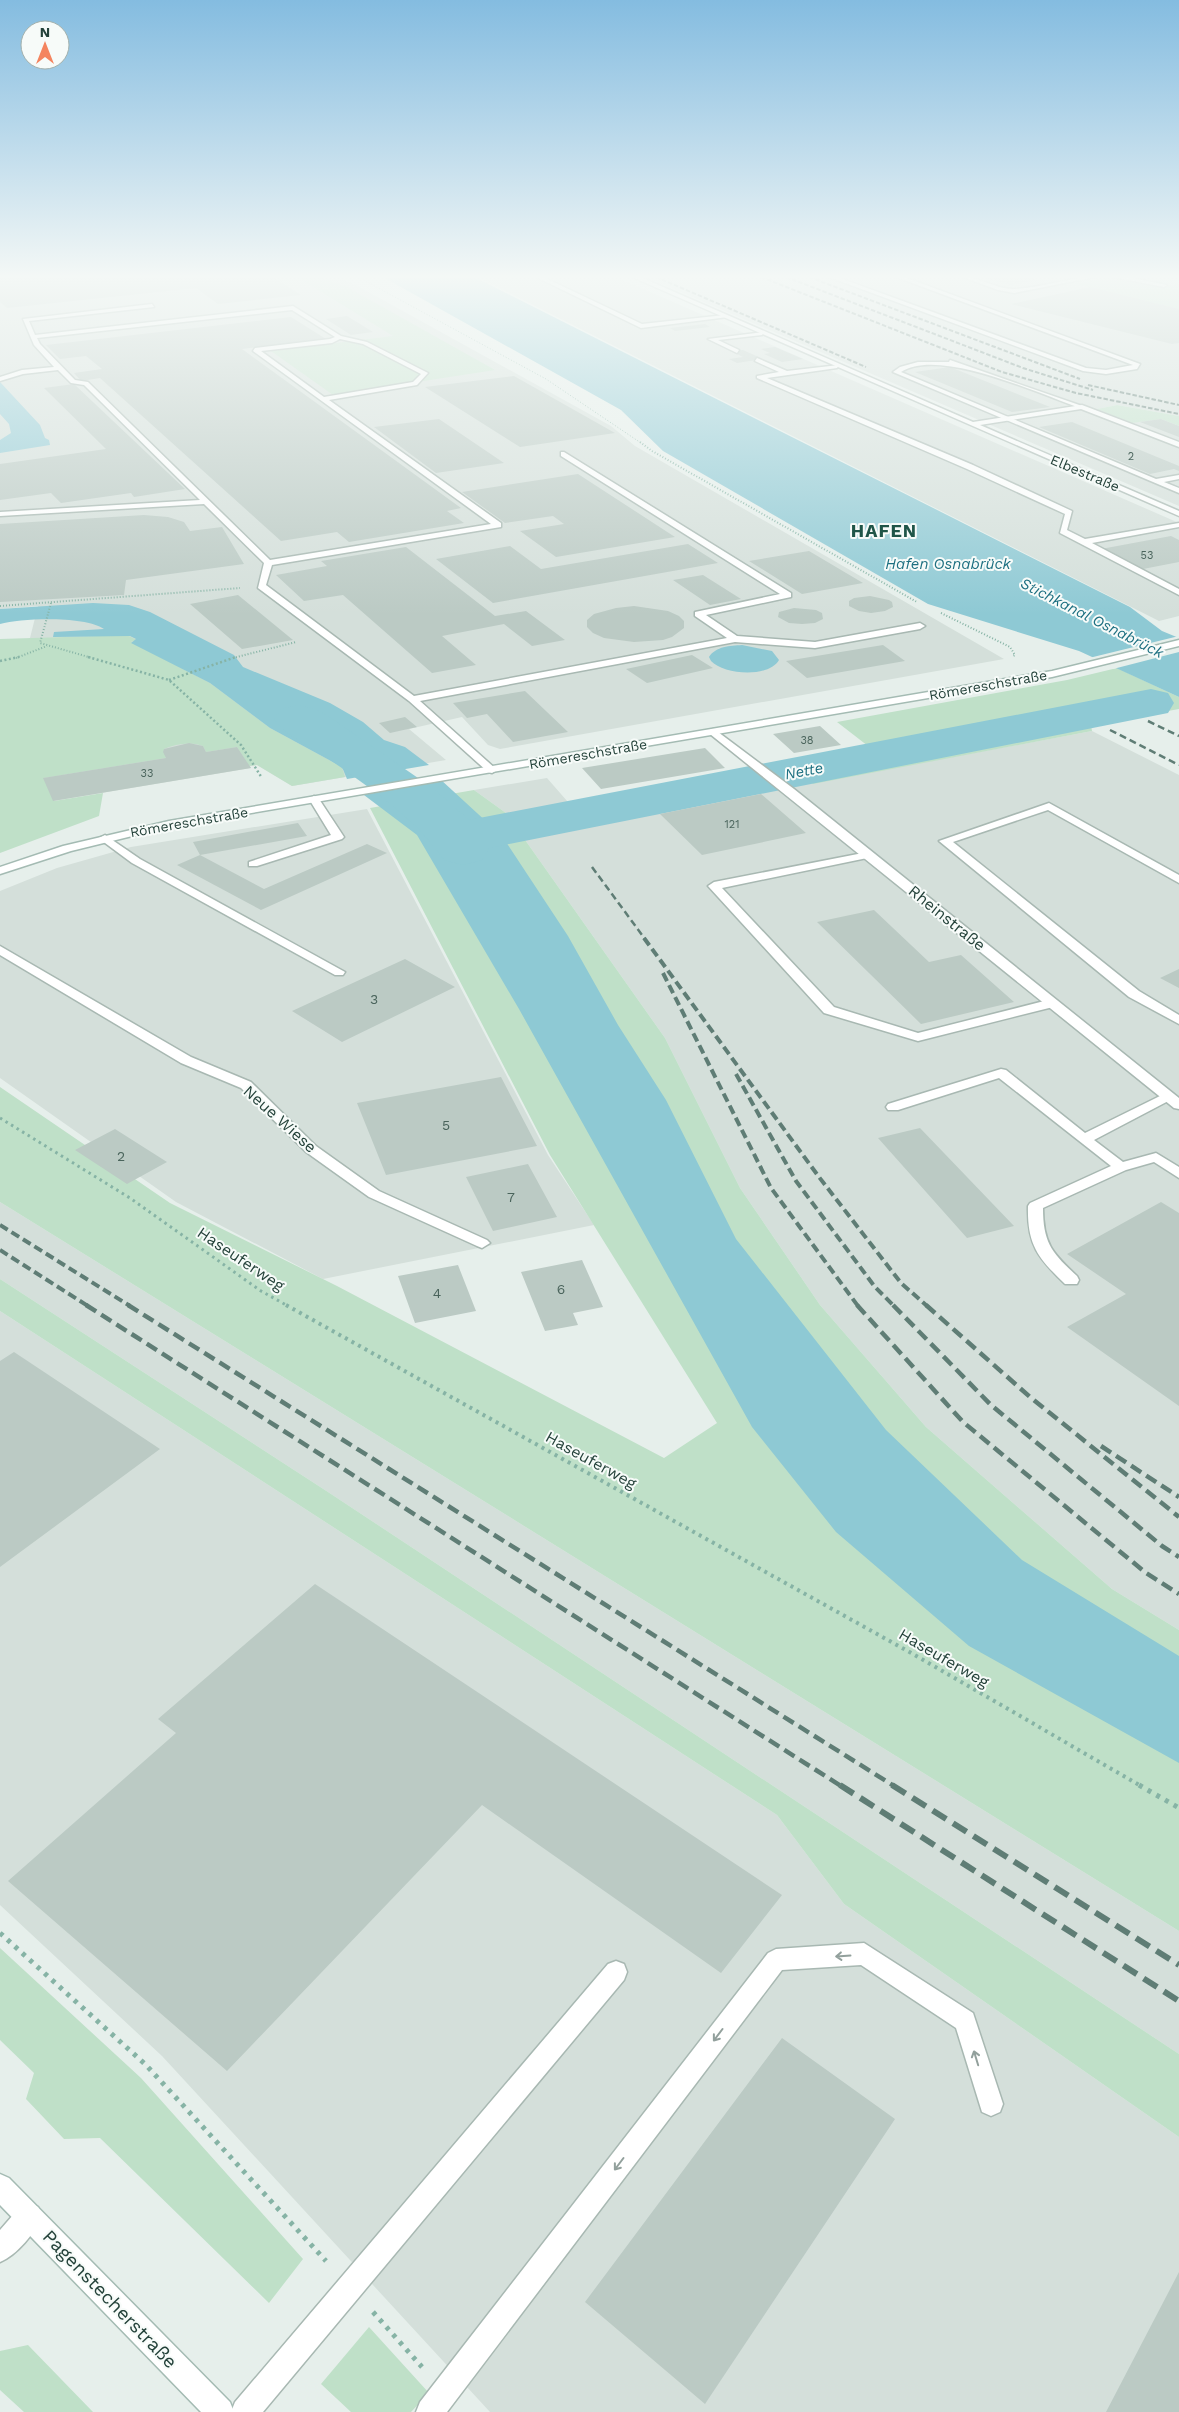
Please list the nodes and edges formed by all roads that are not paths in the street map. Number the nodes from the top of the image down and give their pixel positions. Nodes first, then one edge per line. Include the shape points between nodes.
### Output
1 (93, 390) edge
2 (310, 390) edge
3 (380, 390) edge
4 (788, 390) edge
5 (892, 390) edge
6 (936, 390) edge
7 (1033, 390) edge
8 (323, 399) junction
9 (1082, 407) junction
10 (1005, 420) junction
11 (973, 424) junction
12 (1179, 445) edge
13 (564, 454) dead end
14 (1179, 477) edge
15 (1155, 481) junction
16 (1179, 491) edge
17 (206, 502) junction
18 (0, 514) edge
19 (1179, 514) edge
20 (1179, 525) edge
21 (1084, 542) junction
22 (268, 563) junction
23 (1179, 592) edge
24 (920, 626) dead end
25 (735, 639) junction
26 (1179, 643) edge
27 (412, 698) junction
28 (714, 732) junction
29 (492, 770) junction
30 (314, 799) junction
31 (106, 838) junction
32 (868, 855) junction
33 (253, 864) dead end
34 (0, 871) edge
35 (1179, 880) edge
36 (0, 950) edge
37 (339, 972) dead end
38 (1052, 1004) junction
39 (1179, 1020) edge
40 (1173, 1102) edge
41 (893, 1107) dead end
42 (1084, 1139) junction
43 (1121, 1167) junction
44 (1179, 1174) edge
45 (482, 1243) dead end
46 (1071, 1280) dead end
47 (616, 1972) dead end
48 (991, 2104) dead end
49 (0, 2187) edge
50 (29, 2216) junction
51 (0, 2248) edge
52 (220, 2412) edge
53 (244, 2412) edge
54 (430, 2412) edge

1 - 17 street
2 - 8 street
3 - 8 street
4 - 21 street via 1069,513 1063,531
5 - 11 street, Elbestraße
6 - 10 street
7 - 9 street
8 - 22 street via 498,525
9 - 10 street
9 - 12 street
10 - 11 street
10 - 15 street
11 - 19 street, Elbestraße
13 - 25 street via 788,595 698,614
14 - 15 street
15 - 16 street
17 - 18 street
17 - 22 street
20 - 21 street
21 - 23 street
22 - 27 street via 261,586
24 - 25 street via 816,645
25 - 27 street
26 - 28 street, Römereschstraße via 1090,666
27 - 29 street
28 - 29 street, Römereschstraße
28 - 32 street, Rheinstraße
29 - 30 street, Römereschstraße
30 - 31 street, Römereschstraße
30 - 33 street via 338,837
31 - 34 street, Römereschstraße
31 - 37 street via 136,861
32 - 38 street, Rheinstraße
32 - 38 street via 714,886 829,1010 918,1037
35 - 39 street via 1049,806 945,841 1134,994
36 - 45 street, Neue Wiese via 186,1060 246,1085 311,1148 374,1194
38 - 40 street, Rheinstraße
40 - 42 street
41 - 42 street via 1001,1073
42 - 43 street
43 - 44 street via 1156,1157
43 - 46 street via 1035,1206 1034,1232 1046,1257
47 - 53 street
48 -> 54 street via 965,2021 864,1954 776,1960
49 - 50 street, Pagenstecherstraße
50 - 51 street
50 - 52 street, Pagenstecherstraße

